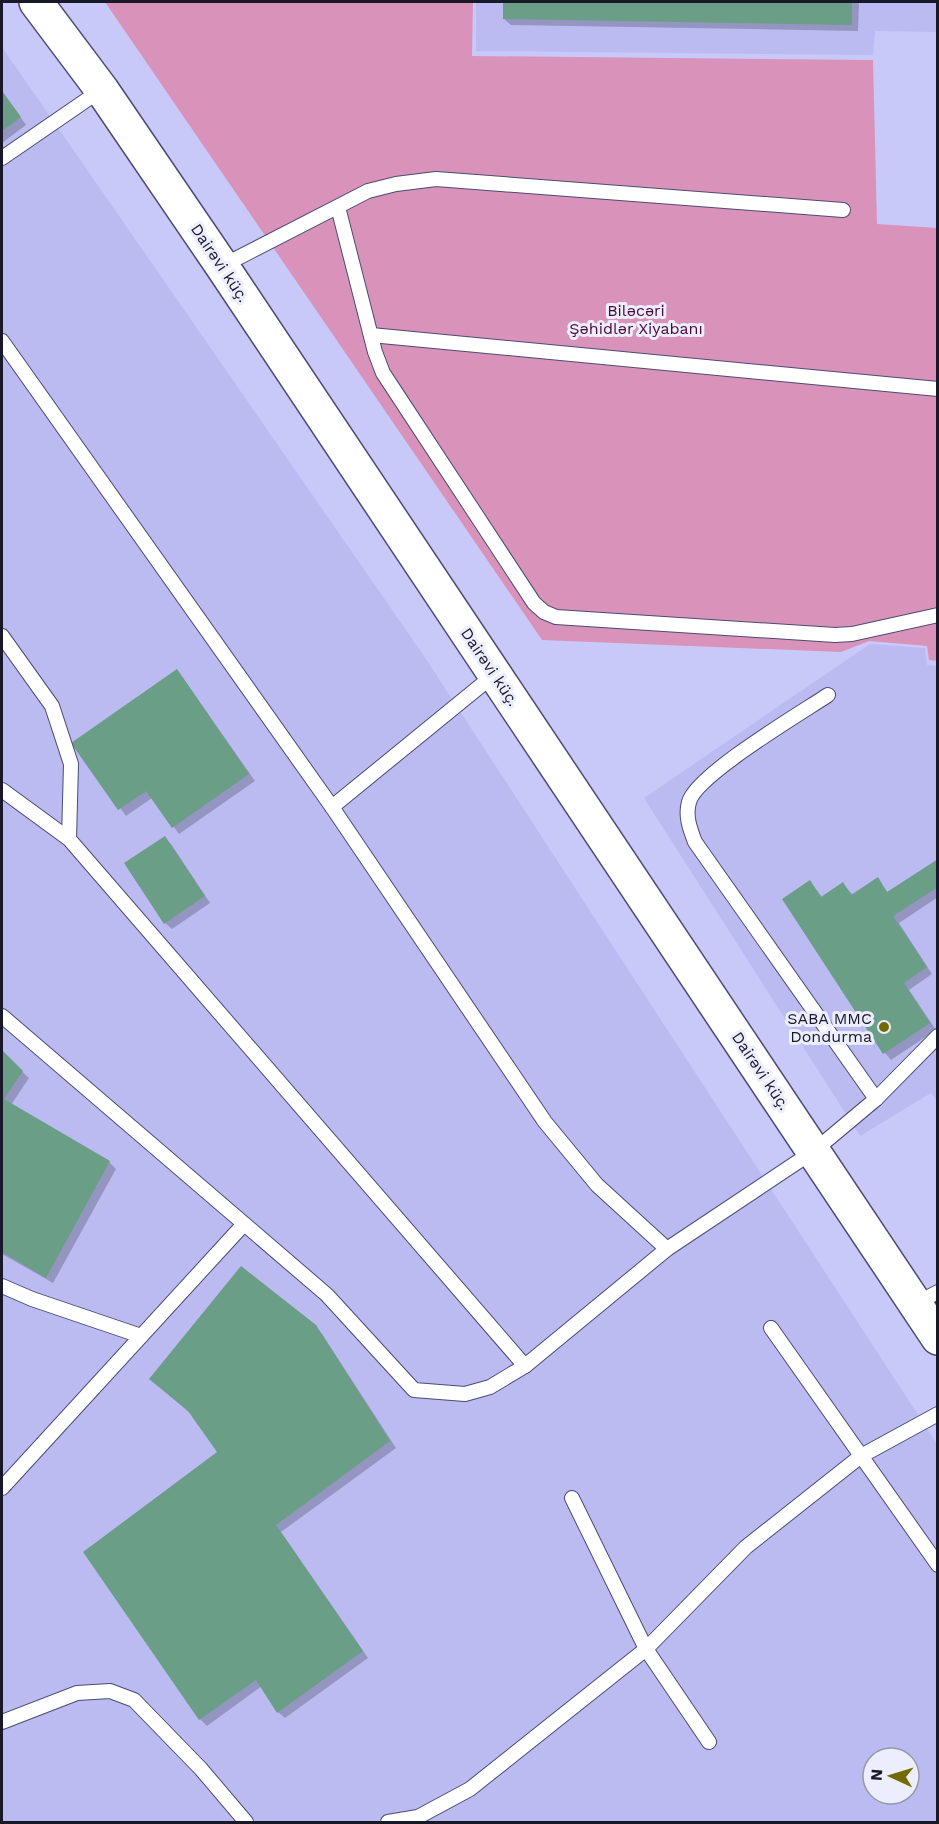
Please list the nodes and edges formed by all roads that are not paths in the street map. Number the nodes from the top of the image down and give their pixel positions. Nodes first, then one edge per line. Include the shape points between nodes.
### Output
1 (36, 2) edge
2 (102, 90) junction
3 (2, 158) edge
4 (338, 207) junction
5 (843, 210) dead end
6 (222, 266) junction
7 (371, 335) junction
8 (2, 341) edge
9 (938, 389) edge
10 (938, 615) edge
11 (2, 636) edge
12 (495, 674) junction
13 (828, 695) dead end
14 (2, 790) edge
15 (332, 807) junction
16 (69, 839) junction
17 (2, 1016) edge
18 (938, 1036) edge
19 (876, 1099) junction
20 (814, 1151) junction
21 (244, 1224) junction
22 (667, 1249) junction
23 (2, 1286) edge
24 (926, 1298) edge
25 (771, 1328) dead end
26 (141, 1336) junction
27 (938, 1338) edge
28 (525, 1366) junction
29 (938, 1414) edge
30 (861, 1456) junction
31 (2, 1488) edge
32 (572, 1498) dead end
33 (938, 1565) edge
34 (646, 1649) junction
35 (2, 1722) edge
36 (709, 1742) dead end
37 (246, 1822) edge
38 (388, 1822) edge

1 - 2 main road, Dairəvi küç.
2 - 3 lane
2 - 6 main road, Dairəvi küç.
4 - 5 lane via 368,191 436,179
4 - 6 lane
4 - 7 lane
6 - 12 main road, Dairəvi küç.
7 - 9 lane
7 - 10 lane via 383,373 534,603 544,612 556,617 835,635
8 - 15 lane
11 - 16 lane via 52,706 71,764
12 - 15 lane
12 - 20 main road, Dairəvi küç.
13 - 19 lane via 699,784 689,801 687,822 695,842
14 - 16 lane
15 - 22 lane via 545,1122 597,1185
16 - 28 lane
17 - 21 lane
18 - 19 lane
19 - 20 lane
20 - 22 lane
20 - 24 main road, Dairəvi küç.
21 - 26 lane
21 - 28 lane via 327,1295 414,1389 465,1394 490,1387
22 - 28 lane
23 - 26 lane
24 - 27 main road, Dairəvi küç.
25 - 30 lane
26 - 31 lane
29 - 30 lane
30 - 33 lane
30 - 34 lane via 746,1547
32 - 34 lane
34 - 36 lane
34 - 38 lane via 470,1790 418,1817
35 - 37 lane via 77,1693 110,1691 134,1700

